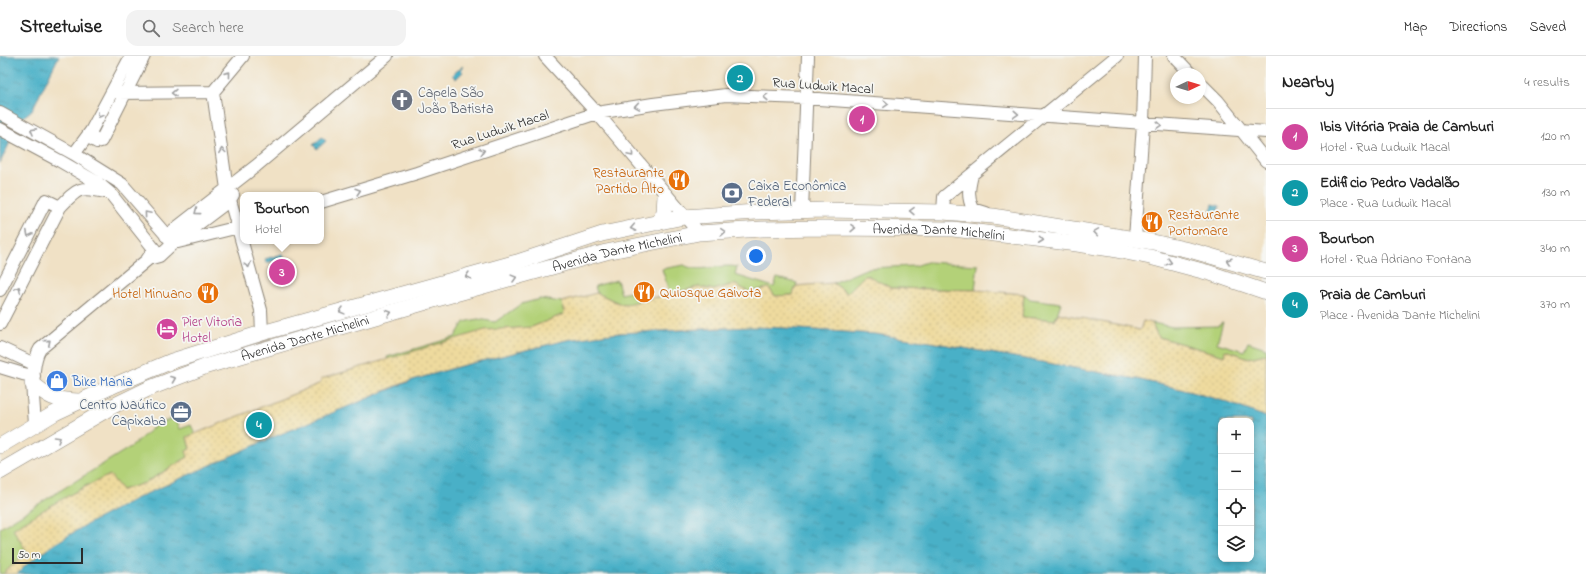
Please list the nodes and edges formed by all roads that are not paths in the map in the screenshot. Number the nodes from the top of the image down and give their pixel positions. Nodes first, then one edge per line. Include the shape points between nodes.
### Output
1 (131, 56) edge
2 (144, 56) edge
3 (243, 56) edge
4 (387, 56) edge
5 (546, 56) edge
6 (808, 56) edge
7 (1117, 56) edge
8 (1145, 56) edge
9 (1174, 56) edge
10 (1186, 68) edge
11 (1206, 89) edge
12 (213, 92) junction
13 (111, 93) junction
14 (125, 93) junction
15 (805, 98) junction
16 (0, 113) edge
17 (597, 113) junction
18 (1043, 116) junction
19 (1143, 124) junction
20 (0, 129) edge
21 (1242, 130) junction
22 (91, 131) junction
23 (1266, 132) edge
24 (70, 151) junction
25 (1266, 161) edge
26 (972, 175) junction
27 (110, 193) junction
28 (228, 195) junction
29 (665, 195) junction
30 (324, 201) edge
31 (60, 207) junction
32 (802, 210) junction
33 (943, 212) junction
34 (993, 216) junction
35 (684, 217) junction
36 (658, 223) junction
37 (240, 227) edge
38 (699, 233) junction
39 (1135, 238) junction
40 (170, 240) junction
41 (244, 244) edge
42 (156, 252) junction
43 (1266, 272) edge
44 (0, 290) edge
45 (1266, 292) edge
46 (0, 324) edge
47 (262, 333) junction
48 (0, 348) edge
49 (34, 364) junction
50 (0, 367) edge
51 (33, 379) junction
52 (104, 390) junction
53 (79, 402) junction
54 (114, 406) junction
55 (35, 424) junction
56 (0, 446) edge
57 (24, 459) junction
58 (0, 472) edge

1 - 13 street
2 - 14 street
12 -> 3 street
4 - 28 street via 256,166
5 - 17 street
6 - 15 street
7 - 18 street
8 - 19 street
9 - 10 street
11 - 21 street
12 -> 14 street
28 -> 12 street
13 - 14 street
13 -> 22 street
14 - 22 street via 101,141 92,139
15 -> 17 street, Rua Ludwik Macal via 726,95
15 -> 18 street, Rua Ludwik Macal
15 - 32 street
24 -> 16 street
17 -> 29 street
30 -> 17 street, Rua Ludwik Macal
18 - 19 street, Rua Ludwik Macal
18 - 26 street
19 -> 21 street, Rua Ludwik Macal
19 - 39 street
20 - 27 street via 98,183
21 - 23 street, Rua Ludwik Macal
21 - 25 street
22 - 24 street
40 -> 24 street via 122,184
26 - 33 street via 944,197
26 - 34 street via 968,192 973,209
27 - 31 street via 80,189
27 - 42 street
28 - 37 street
28 - 40 street
29 - 35 street
29 - 36 main road via 664,212
31 -> 44 street via 46,200 40,207
46 -> 31 street
33 -> 32 main road, Avenida Dante Michelini
32 - 35 main road, Avenida Dante Michelini
33 - 34 main road, Avenida Dante Michelini
39 -> 34 main road, Avenida Dante Michelini
35 - 36 main road, Avenida Dante Michelini
35 - 38 street
36 -> 47 main road, Avenida Dante Michelini via 602,234 517,262
37 - 40 street
38 -> 45 main road, Avenida Dante Michelini via 866,227 960,230 1077,244 1142,256 1210,273
54 -> 38 main road, Avenida Dante Michelini via 150,388 207,366 606,252
43 -> 39 main road, Avenida Dante Michelini
40 - 42 street
41 -> 47 street via 261,310
49 -> 42 street via 35,356 40,349
47 - 52 main road, Avenida Dante Michelini via 172,361
48 - 49 street
49 - 51 street
50 - 51 street
51 - 53 main road via 50,397
51 - 55 street
52 - 53 main road, Avenida Dante Michelini
52 - 54 main road
53 - 55 main road, Avenida Dante Michelini
57 -> 54 main road, Avenida Dante Michelini
55 - 56 main road, Avenida Dante Michelini
55 - 57 main road via 36,439
57 - 58 main road, Avenida Dante Michelini

